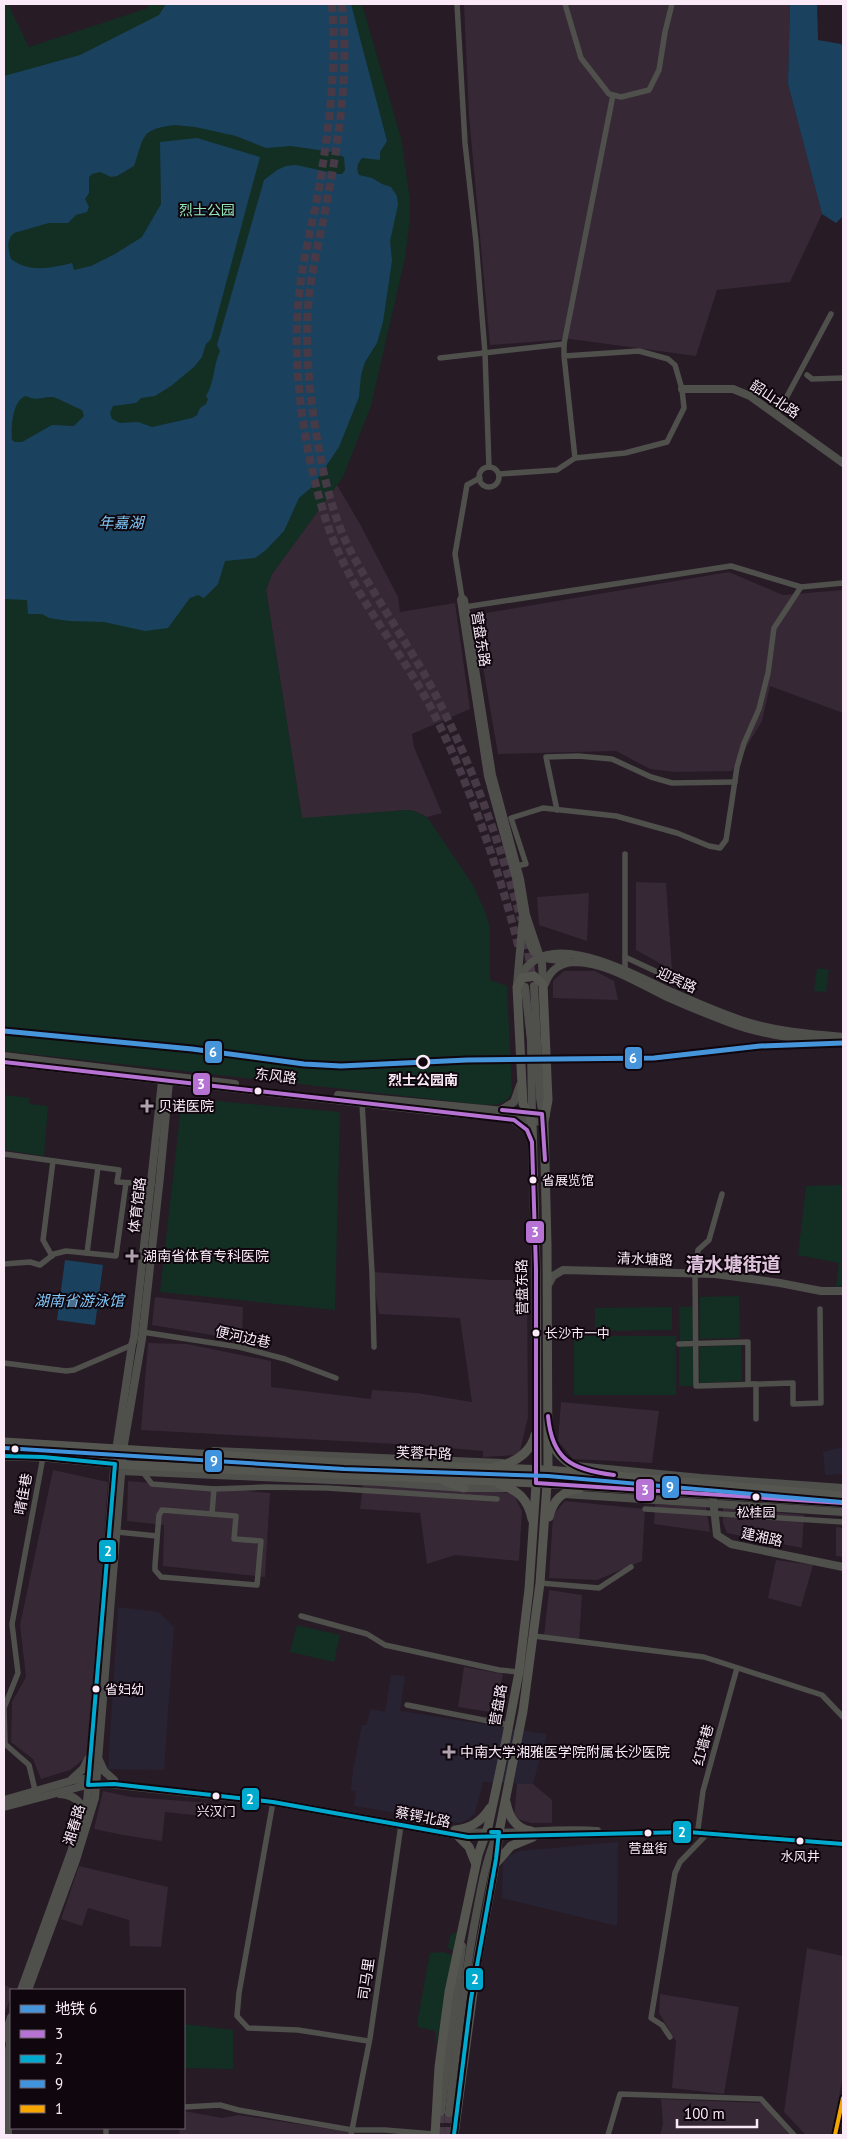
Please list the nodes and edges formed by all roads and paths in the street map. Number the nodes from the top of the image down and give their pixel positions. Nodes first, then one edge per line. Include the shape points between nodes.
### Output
1 (457, 4) edge
2 (566, 4) edge
3 (672, 4) edge
4 (613, 95) junction
5 (831, 314) dead end
6 (564, 344) junction
7 (485, 353) junction
8 (564, 356) junction
9 (440, 358) dead end
10 (807, 375) dead end
11 (843, 378) edge
12 (682, 389) junction
13 (777, 415) junction
14 (575, 458) junction
15 (843, 463) edge
16 (489, 467) junction
17 (499, 474) junction
18 (480, 478) junction
19 (843, 583) edge
20 (800, 587) junction
21 (462, 598) junction
22 (465, 607) junction
23 (735, 782) junction
24 (557, 810) junction
25 (625, 854) dead end
26 (516, 866) junction
27 (523, 916) junction
28 (533, 937) junction
29 (554, 954) junction
30 (540, 957) junction
31 (625, 957) junction
32 (578, 962) junction
33 (625, 970) junction
34 (668, 977) dead end
35 (540, 986) junction
36 (521, 987) junction
37 (843, 1037) edge
38 (843, 1043) edge
39 (4, 1056) edge
40 (4, 1062) edge
41 (521, 1073) junction
42 (165, 1081) junction
43 (362, 1103) junction
44 (500, 1110) junction
45 (530, 1116) junction
46 (544, 1117) junction
47 (509, 1118) junction
48 (532, 1142) junction
49 (4, 1154) edge
50 (53, 1161) junction
51 (98, 1167) junction
52 (126, 1184) junction
53 (152, 1184) junction
54 (722, 1194) dead end
55 (87, 1253) junction
56 (52, 1256) junction
57 (4, 1264) edge
58 (695, 1273) junction
59 (546, 1291) junction
60 (843, 1291) edge
61 (820, 1309) dead end
62 (142, 1332) junction
63 (679, 1344) dead end
64 (696, 1344) junction
65 (132, 1345) junction
66 (374, 1347) dead end
67 (4, 1363) edge
68 (336, 1378) dead end
69 (748, 1384) junction
70 (756, 1384) junction
71 (756, 1419) dead end
72 (537, 1425) junction
73 (548, 1427) junction
74 (4, 1442) edge
75 (121, 1449) junction
76 (4, 1456) edge
77 (43, 1457) junction
78 (507, 1463) junction
79 (122, 1466) junction
80 (574, 1466) junction
81 (482, 1469) junction
82 (537, 1470) junction
83 (548, 1470) junction
84 (142, 1471) junction
85 (591, 1473) junction
86 (436, 1478) junction
87 (482, 1480) junction
88 (536, 1483) junction
89 (547, 1484) junction
90 (590, 1487) junction
91 (464, 1488) junction
92 (511, 1488) junction
93 (843, 1488) edge
94 (214, 1489) junction
95 (562, 1494) junction
96 (843, 1496) edge
97 (498, 1499) dead end
98 (713, 1499) junction
99 (843, 1503) edge
100 (645, 1509) dead end
101 (843, 1512) edge
102 (212, 1513) junction
103 (714, 1514) junction
104 (843, 1522) edge
105 (117, 1532) junction
106 (533, 1535) junction
107 (157, 1536) junction
108 (544, 1536) junction
109 (631, 1567) dead end
110 (843, 1567) edge
111 (540, 1583) junction
112 (300, 1616) dead end
113 (534, 1636) junction
114 (737, 1668) junction
115 (518, 1672) junction
116 (407, 1706) dead end
117 (843, 1717) edge
118 (509, 1725) junction
119 (91, 1747) junction
120 (99, 1756) junction
121 (69, 1781) junction
122 (92, 1781) junction
123 (111, 1782) junction
124 (35, 1790) junction
125 (50, 1794) junction
126 (95, 1798) junction
127 (506, 1799) junction
128 (4, 1800) edge
129 (494, 1801) junction
130 (273, 1802) junction
131 (4, 1807) edge
132 (83, 1816) junction
133 (401, 1825) junction
134 (698, 1829) junction
135 (456, 1833) junction
136 (532, 1834) junction
137 (706, 1834) junction
138 (485, 1835) junction
139 (498, 1836) junction
140 (843, 1840) edge
141 (843, 1844) edge
142 (475, 1867) junction
143 (494, 1869) junction
144 (463, 1929) junction
145 (21, 1989) edge
146 (28, 1989) edge
147 (10, 2020) edge
148 (670, 2037) dead end
149 (4, 2039) edge
150 (368, 2041) junction
151 (10, 2043) edge
152 (843, 2098) edge
153 (185, 2107) edge
154 (441, 2112) tunnel mouth
155 (449, 2113) tunnel mouth
156 (843, 2113) edge
157 (352, 2133) edge
158 (8, 2135) edge
159 (435, 2135) edge
160 (454, 2135) edge
161 (608, 2135) edge
162 (794, 2135) edge
163 (837, 2135) edge

1 - 7 street via 465,143
2 - 4 street via 581,58
3 - 4 street via 660,70 649,90 621,97
4 - 6 street
5 - 13 street
6 - 7 street
6 - 8 street
7 - 9 street
7 - 16 street
8 - 12 street via 639,351 668,359 675,365
8 - 14 street
10 - 11 street via 812,379
12 - 13 street, 韶山北路 via 739,390
12 - 14 street via 684,408 667,442 625,453
13 - 15 street, 韶山北路
14 - 17 street via 557,470
16 - 17 street
16 - 18 street via 483,469
17 - 18 street via 497,483 491,486 482,484
18 - 21 street via 467,485 455,554
19 - 20 street
20 - 22 street via 731,566
20 - 23 street via 774,628 759,709 744,743
21 - 22 street, 营盘东路
21 - 27 street, 营盘东路 via 488,776
22 - 26 street, 营盘东路 via 492,775
23 - 24 street via 726,840 720,848 616,816
23 - 24 street via 672,783 651,778 612,759 546,757
24 - 26 street via 543,808 511,818 526,864
25 - 31 street
26 - 28 street, 营盘东路
27 - 30 street via 530,947
27 - 36 street, 营盘东路
28 - 29 street via 544,950
28 - 30 street, 营盘东路
29 - 30 street, 迎宾路
29 - 33 street, 迎宾路 via 590,958
30 - 32 street, 迎宾路
30 - 35 street, 营盘东路
30 - 36 street via 525,968
31 - 33 street
31 - 34 street
32 - 35 street via 558,967
32 - 38 street, 迎宾路 via 611,971 738,1026 782,1036
33 - 37 street, 迎宾路 via 740,1020 783,1030
35 - 36 main road via 536,976 528,976 521,980
35 - 46 main road, 营盘东路 via 548,1100
36 - 41 main road, 营盘东路
36 - 45 street, 营盘东路 via 531,1041
39 - 44 street, 东风路 via 328,1095
40 - 42 street, 东风路
41 - 44 street via 514,1102
41 - 45 main road, 营盘东路 via 524,1104
42 - 43 street, 东风路
42 - 53 street, 体育馆路
42 - 62 street, 体育馆路 via 160,1176
43 - 47 street, 东风路
43 - 66 street
44 - 45 street, 东风路
45 - 46 street, 东风路
45 - 47 street, 东风路
45 - 48 main road, 营盘东路
46 - 59 main road, 营盘东路
47 - 48 street via 523,1126
48 - 72 main road, 营盘东路
49 - 50 street
50 - 51 street
50 - 56 street via 43,1240
51 - 52 street via 119,1170 117,1182
51 - 55 street
52 - 53 street
52 - 55 street via 116,1256
53 - 65 street, 体育馆路
54 - 58 street via 709,1240 698,1250
55 - 56 street via 66,1251
56 - 57 street via 40,1265 30,1262
58 - 59 street, 清水塘路 via 564,1270 553,1276
58 - 60 street, 清水塘路 via 822,1291
58 - 64 street
59 - 73 main road, 营盘东路
61 - 70 street via 821,1403 794,1404 793,1383
62 - 68 street, 便河边巷 via 239,1347 286,1359
62 - 75 street, 体育馆路
63 - 64 street
64 - 69 street via 696,1386
64 - 69 street via 748,1342
65 - 67 street via 74,1370
65 - 75 street, 体育馆路
69 - 70 street
70 - 71 street
72 - 78 main road via 529,1448 520,1458
72 - 82 main road, 营盘东路
73 - 80 main road via 554,1449
73 - 83 main road, 营盘东路
74 - 75 main road, 芙蓉中路
75 - 78 street, 芙蓉中路
75 - 79 street, 湘春路
75 - 81 main road, 芙蓉中路
76 - 77 main road, 芙蓉中路
77 - 79 main road, 芙蓉中路
77 - 124 street, 晴佳巷 via 12,1624 18,1673 4,1708 5,1744 29,1765
78 - 81 main road
79 - 84 main road
79 - 86 main road, 芙蓉中路
79 - 105 street, 湘春路
79 - 119 street, 湘春路
80 - 85 main road
80 - 93 street
81 - 82 main road, 芙蓉中路
82 - 83 main road, 芙蓉中路
82 - 88 main road, 营盘东路
83 - 85 main road, 芙蓉中路
83 - 89 main road, 营盘东路
84 - 91 street
84 - 94 street via 152,1484
85 - 96 main road, 芙蓉中路
86 - 87 main road, 芙蓉中路
86 - 91 main road
87 - 88 main road, 芙蓉中路
87 - 92 main road
88 - 89 main road, 芙蓉中路
88 - 106 main road, 营盘路
89 - 90 main road, 芙蓉中路
89 - 108 main road, 营盘路
90 - 95 main road
90 - 98 main road, 芙蓉中路
91 - 92 street
92 - 106 main road via 521,1495 530,1509
94 - 97 street via 326,1488
94 - 102 street
95 - 98 street
95 - 108 main road via 550,1510
98 - 99 main road, 芙蓉中路
98 - 101 street
98 - 103 street, 建湘路
100 - 103 street
102 - 107 street via 162,1510
102 - 107 street via 236,1516 234,1539 261,1542 257,1585 161,1577 155,1565
103 - 104 street
103 - 110 street, 建湘路 via 717,1535 731,1544
105 - 107 street
105 - 120 street, 湘春路
106 - 115 main road, 营盘路
108 - 111 main road, 营盘路
109 - 111 street via 600,1588
111 - 113 main road, 营盘路
112 - 115 street via 367,1634 385,1645
113 - 114 street via 704,1658
113 - 127 main road, 营盘路
114 - 117 street via 822,1695
114 - 134 street, 红墙巷 via 703,1791
115 - 118 main road, 营盘路
116 - 118 street
118 - 129 main road, 营盘路
119 - 121 street via 83,1770
119 - 122 street, 湘春路
120 - 122 street, 湘春路
120 - 123 street
121 - 122 street, 蔡锷北路
121 - 124 street, 蔡锷北路
122 - 123 street, 蔡锷北路
122 - 125 street, 蔡锷北路
122 - 126 street, 湘春路
122 - 132 street, 湘春路
123 - 126 street via 98,1789
123 - 130 street, 蔡锷北路
123 - 135 street, 蔡锷北路 via 273,1797
124 - 128 street, 蔡锷北路
125 - 131 street, 蔡锷北路
125 - 132 street via 68,1794 76,1799 82,1806
126 - 146 street, 湘春路
127 - 136 main road via 514,1823
127 - 139 main road, 营盘路
129 - 135 main road via 473,1826
129 - 138 main road, 营盘路
130 - 133 street, 蔡锷北路
130 - 150 street via 237,2016 248,2028 298,2030
132 - 145 street, 湘春路
133 - 135 street, 蔡锷北路
133 - 150 street, 司马里
134 - 136 street, 蔡锷北路
134 - 140 street, 蔡锷北路
135 - 138 street, 蔡锷北路
135 - 142 main road via 472,1852
136 - 137 street, 蔡锷北路
136 - 139 street, 蔡锷北路
136 - 143 main road via 507,1849
137 - 141 street, 蔡锷北路
137 - 148 street via 680,1862 669,1901 650,2018 662,2025
138 - 139 street, 蔡锷北路
138 - 142 main road, 营盘路
139 - 143 main road, 营盘路
139 - 155 street, 营盘路 via 488,1857 472,1938
142 - 144 main road, 营盘路
143 - 160 main road, 营盘路 via 471,1999
144 - 154 street, 营盘路
144 - 159 main road, 营盘路 via 446,2012
147 - 149 street
150 - 157 street, 司马里
151 - 158 street via 7,2063
152 - 163 street
153 - 157 street via 220,2105
156 - 163 street
157 - 159 street via 384,2130
161 - 162 street via 620,2094 761,2099

